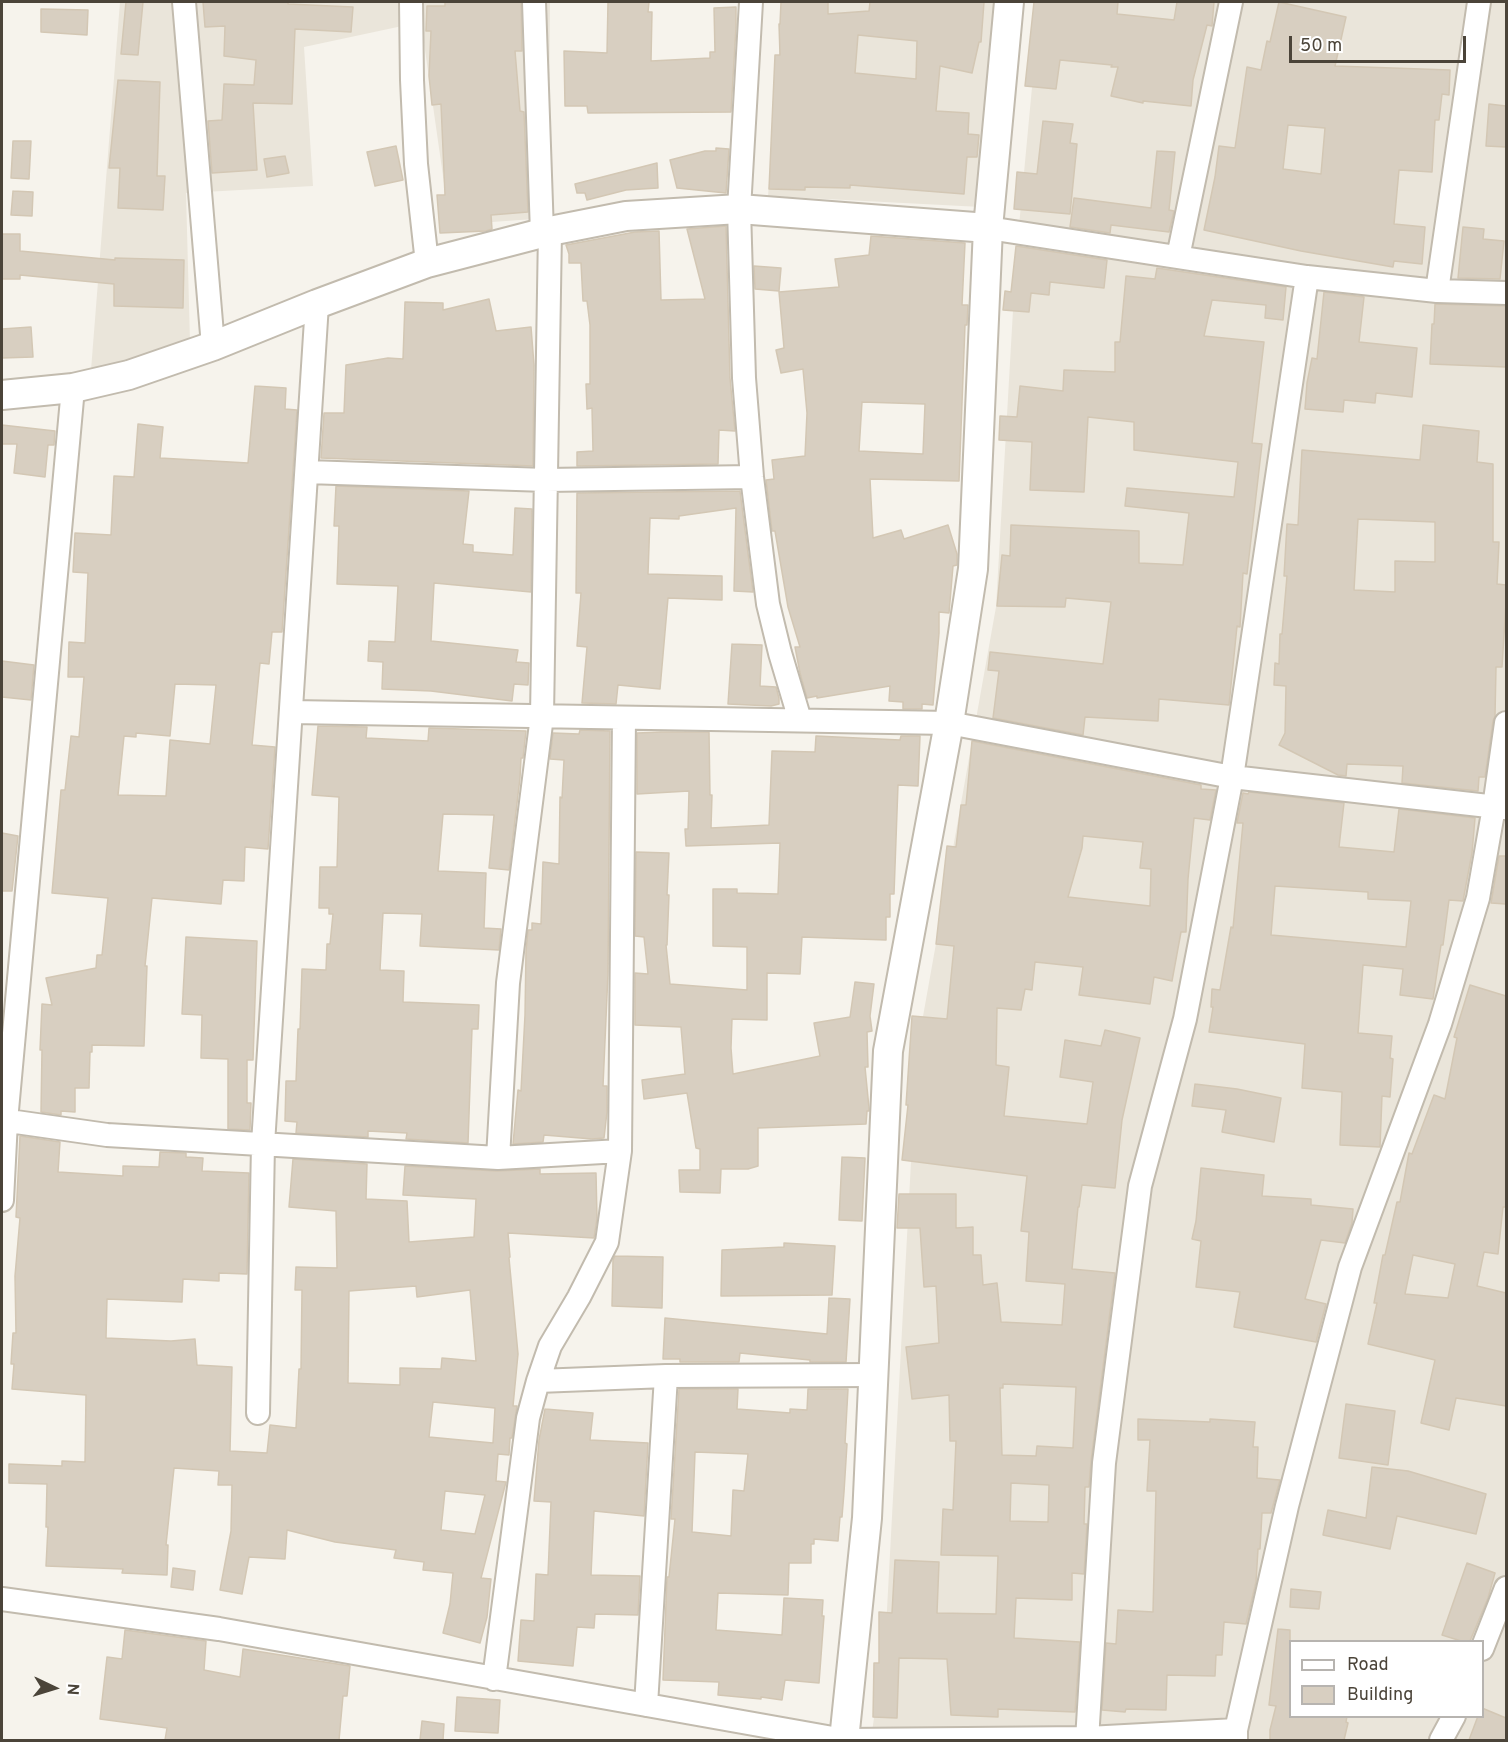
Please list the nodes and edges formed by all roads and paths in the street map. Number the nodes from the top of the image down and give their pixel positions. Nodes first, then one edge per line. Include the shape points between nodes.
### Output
1 (184, 2) edge
2 (411, 2) edge
3 (534, 2) edge
4 (751, 2) edge
5 (1009, 2) edge
6 (1231, 2) edge
7 (1479, 2) edge
8 (739, 209) junction
9 (988, 228) junction
10 (546, 232) junction
11 (1178, 257) junction
12 (427, 263) junction
13 (1306, 277) junction
14 (1437, 291) junction
15 (1506, 293) edge
16 (317, 304) junction
17 (213, 346) junction
18 (73, 388) junction
19 (2, 395) edge
20 (307, 472) junction
21 (752, 477) junction
22 (546, 480) junction
23 (292, 712) junction
24 (542, 716) junction
25 (624, 718) junction
26 (800, 720) junction
27 (949, 723) junction
28 (1506, 723) edge
29 (1232, 777) junction
30 (1500, 808) edge
31 (4, 1121) edge
32 (263, 1144) junction
33 (620, 1151) junction
34 (498, 1158) junction
35 (2, 1200) edge
36 (874, 1375) junction
37 (666, 1376) junction
38 (538, 1381) junction
39 (258, 1413) dead end
40 (1506, 1588) edge
41 (2, 1599) edge
42 (1484, 1644) edge
43 (494, 1679) junction
44 (646, 1705) junction
45 (1453, 1718) edge
46 (1236, 1735) edge
47 (1087, 1739) edge
48 (844, 1740) edge
49 (1441, 1740) edge

1 - 17 street
2 - 12 street via 416,164
3 - 10 street
4 - 8 street
5 - 9 street
6 - 11 street
7 - 14 street
8 - 9 street
8 - 10 street via 626,216
8 - 21 street via 744,378
9 - 11 street
9 - 27 street via 973,569
10 - 12 street
10 - 22 street
11 - 13 street
12 - 16 street
13 - 14 street
13 - 29 street
14 - 15 street
16 - 17 street
16 - 20 street
17 - 18 street via 129,375
18 - 19 street
18 - 31 street
20 - 22 street
20 - 23 street
21 - 22 street
21 - 26 street via 768,604
22 - 24 street
23 - 24 street
23 - 32 street
24 - 25 street
24 - 34 street via 508,983
25 - 26 street
25 - 33 street
26 - 27 street
27 - 29 street
27 - 36 street via 888,1051
28 - 30 street
29 - 30 street
29 - 47 street via 1185,1019 1140,1186 1104,1463
30 - 46 street via 1440,1024 1350,1267 1287,1506
31 - 32 street via 107,1135
31 - 35 street
32 - 34 street
32 - 39 street
33 - 34 street
33 - 38 street via 607,1242 550,1346
36 - 37 street
36 - 48 street via 867,1518
37 - 38 street
37 - 44 street
38 - 43 street via 528,1418
40 - 42 street
41 - 43 street via 219,1629
43 - 44 street
44 - 48 street
45 - 49 street
46 - 47 street
47 - 48 street

